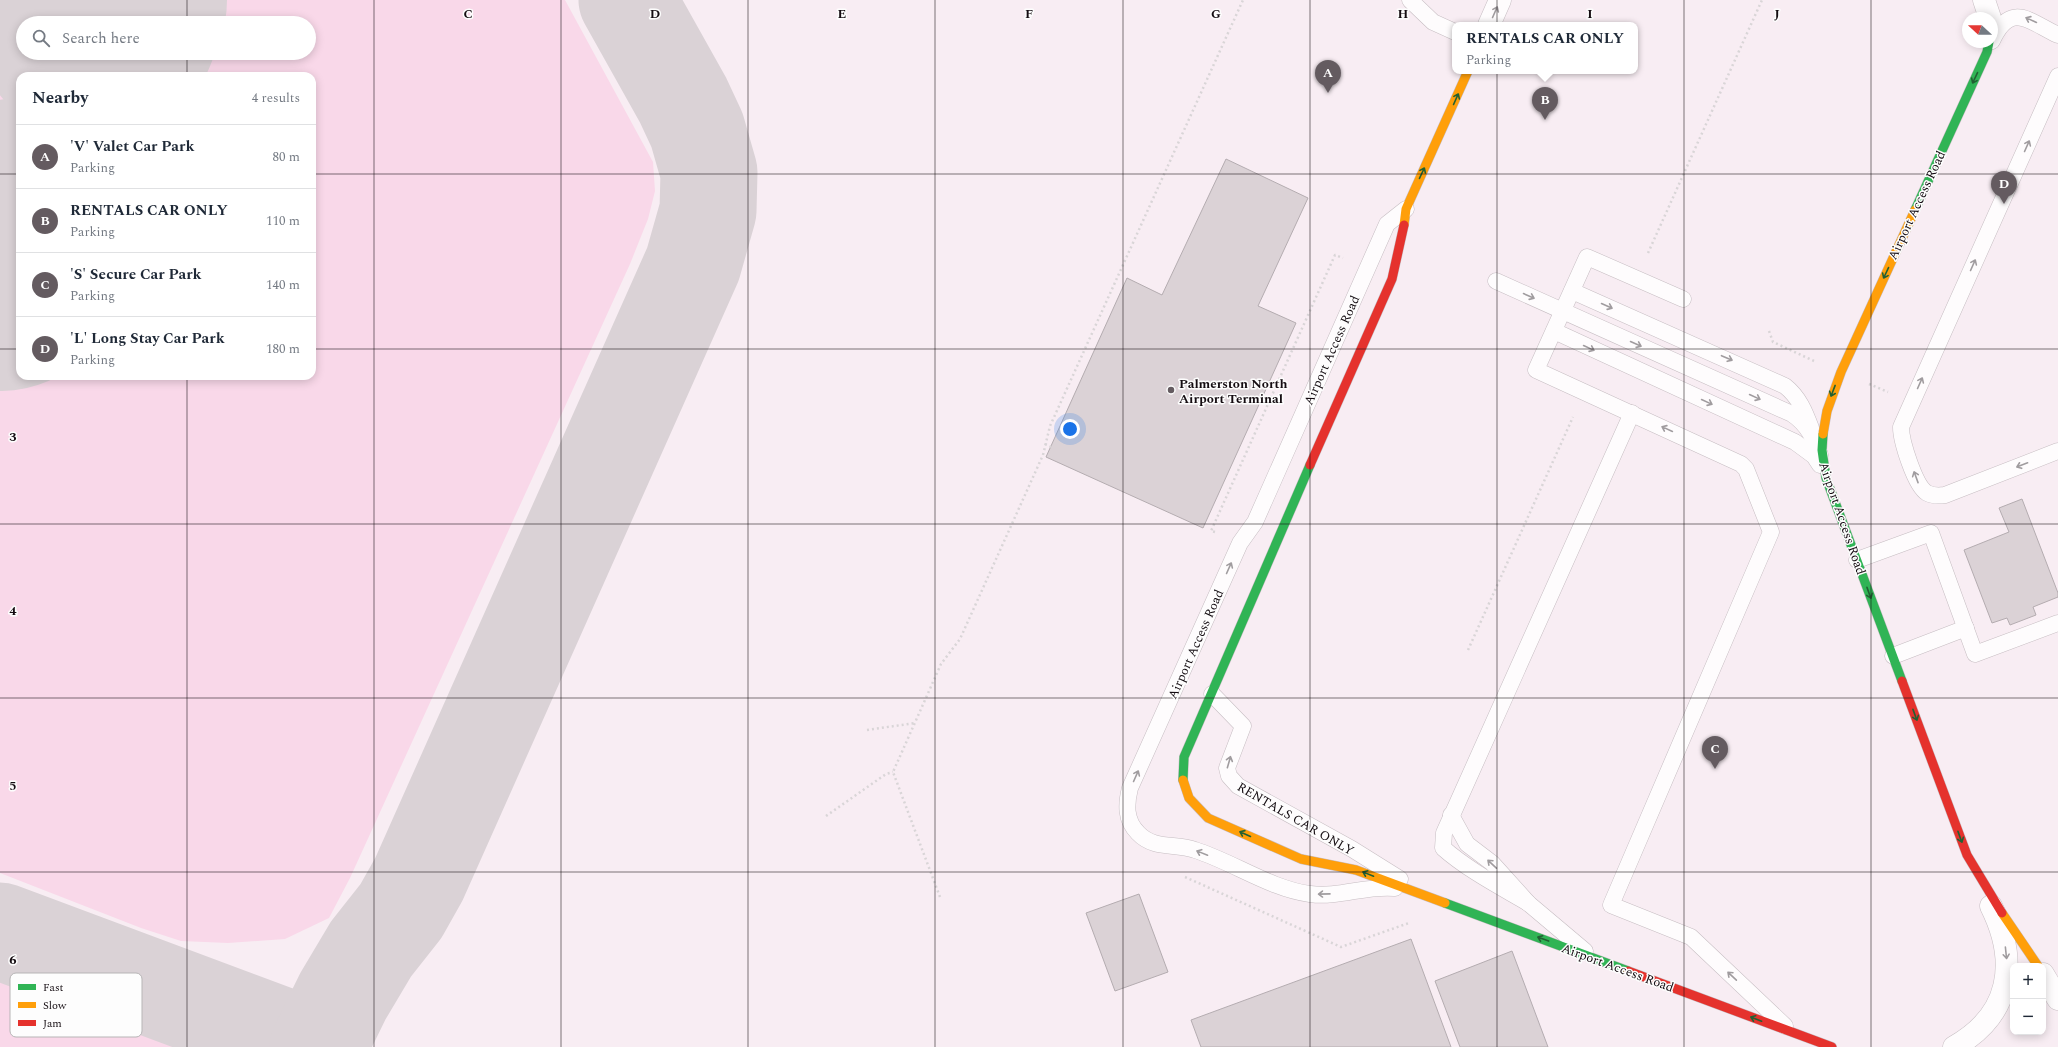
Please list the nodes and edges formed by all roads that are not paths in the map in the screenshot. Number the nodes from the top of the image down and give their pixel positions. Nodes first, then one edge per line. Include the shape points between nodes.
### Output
1 (1410, 0) edge
2 (1500, 0) edge
3 (1984, 0) edge
4 (1988, 12) edge
5 (1490, 22) edge
6 (1998, 29) edge
7 (1452, 31) edge
8 (2058, 35) edge
9 (1988, 48) edge
10 (1467, 74) edge
11 (2058, 76) edge
12 (1406, 209) junction
13 (1496, 281) dead end
14 (1572, 291) junction
15 (1683, 299) dead end
16 (1563, 311) junction
17 (1554, 331) junction
18 (1632, 413) junction
19 (1815, 441) junction
20 (2058, 451) edge
21 (1822, 460) junction
22 (1826, 478) junction
23 (1857, 560) junction
24 (2058, 623) edge
25 (1966, 628) junction
26 (1893, 656) junction
27 (1212, 694) junction
28 (1451, 815) junction
29 (1978, 878) junction
30 (1404, 888) junction
31 (1428, 897) junction
32 (1528, 902) junction
33 (1591, 956) junction
34 (2036, 963) edge
35 (2046, 979) edge
36 (2058, 999) edge
37 (1791, 1032) junction
38 (1832, 1047) edge
39 (1954, 1047) edge

1 - 7 lane via 1433,22
5 -> 2 street
3 - 4 street
8 -> 6 lane via 2021,16 2001,24
9 -> 21 street, Airport Access Road via 1841,372 1827,408
12 -> 10 street, Airport Access Road
20 -> 11 lane via 1938,496 1926,493 1919,484 1901,436 1904,419
12 - 27 street, Airport Access Road via 1392,279 1269,557
30 -> 12 lane, Airport Access Road via 1384,887 1326,895 1292,890 1194,850 1161,846 1146,840 1132,825 1127,814 1126,802 1240,543 1256,522 1387,224
13 -> 16 lane
14 - 15 lane via 1587,257
14 - 16 lane
14 -> 19 lane via 1785,386 1800,402
16 - 17 lane
16 -> 19 lane via 1792,414 1800,419
17 - 18 lane via 1536,370
17 -> 22 lane via 1795,442 1814,456
18 - 28 lane
37 -> 18 lane via 1691,937 1611,905 1771,532 1746,469 1734,460
19 - 21 lane
21 - 22 street, Airport Access Road
22 - 23 street, Airport Access Road
23 - 25 lane via 1931,533
23 -> 26 street, Airport Access Road
24 - 25 lane via 1975,654
25 - 26 lane
26 -> 29 street, Airport Access Road via 1967,855
30 -> 27 street, Airport Access Road via 1356,870 1301,859 1208,818 1196,809 1187,796 1182,782 1182,770 1184,757
31 -> 27 lane, RENTALS CAR ONLY via 1352,849 1232,781 1227,768 1243,726
32 -> 28 lane via 1492,863 1467,844
28 - 32 lane via 1444,833 1443,848 1463,865
29 - 34 street, Airport Access Road
29 -> 39 street via 2001,926 2007,960 2006,980 1991,1017 1980,1030
30 - 31 street, Airport Access Road
33 -> 31 street, Airport Access Road
32 - 33 lane
37 -> 33 street, Airport Access Road
35 - 36 street
37 - 38 street, Airport Access Road

